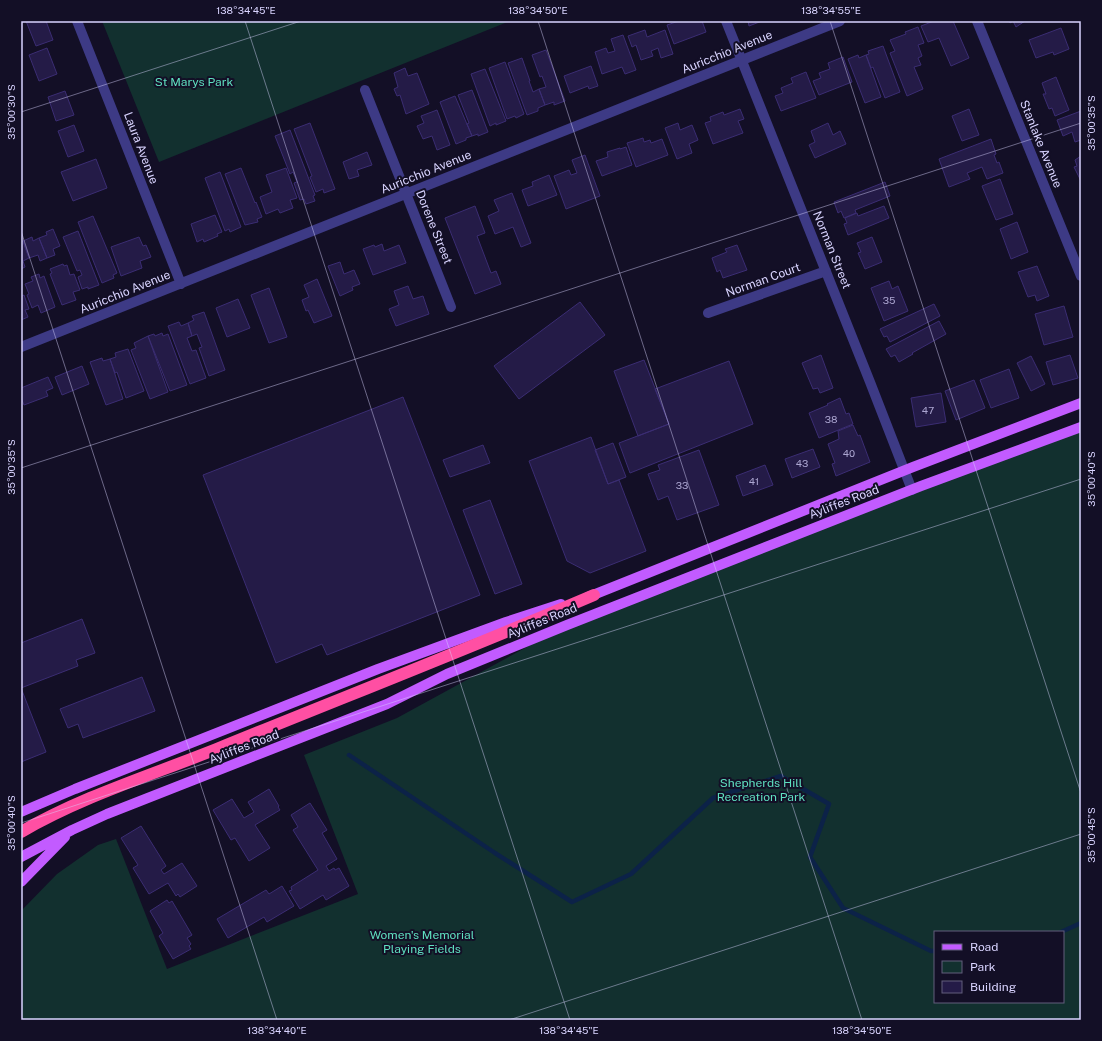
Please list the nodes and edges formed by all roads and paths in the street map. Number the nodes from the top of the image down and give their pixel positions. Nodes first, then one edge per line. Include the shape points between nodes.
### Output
1 (77, 21) edge
2 (726, 21) edge
3 (840, 21) edge
4 (977, 21) edge
5 (742, 60) junction
6 (365, 90) dead end
7 (406, 194) junction
8 (826, 272) junction
9 (1081, 276) edge
10 (180, 284) junction
11 (451, 307) dead end
12 (708, 313) dead end
13 (21, 347) edge
14 (1081, 403) edge
15 (1081, 427) edge
16 (904, 471) junction
17 (912, 490) junction
18 (594, 595) junction
19 (21, 812) edge
20 (72, 830) junction
21 (21, 832) edge
22 (21, 857) edge
23 (21, 882) edge

1 - 10 street, Laura Avenue
2 - 5 street, Norman Street
3 - 5 street, Auricchio Avenue
4 - 9 street, Stanlake Avenue
5 - 7 street, Auricchio Avenue
5 - 8 street, Norman Street
6 - 7 street, Dorene Street
7 - 10 street, Auricchio Avenue
7 - 11 street, Dorene Street
8 - 12 street, Norman Court
8 - 16 street, Norman Street
10 - 13 street, Auricchio Avenue
14 - 16 main road, Ayliffes Road
15 - 17 main road, Ayliffes Road
16 - 17 street, Norman Street
16 - 18 main road, Ayliffes Road
17 - 20 main road, Ayliffes Road via 507,649 434,680 387,704
18 - 19 main road, Ayliffes Road via 526,615 378,669
18 - 21 highway via 215,750 97,795
20 - 22 main road, Ayliffes Road
20 - 23 main road

